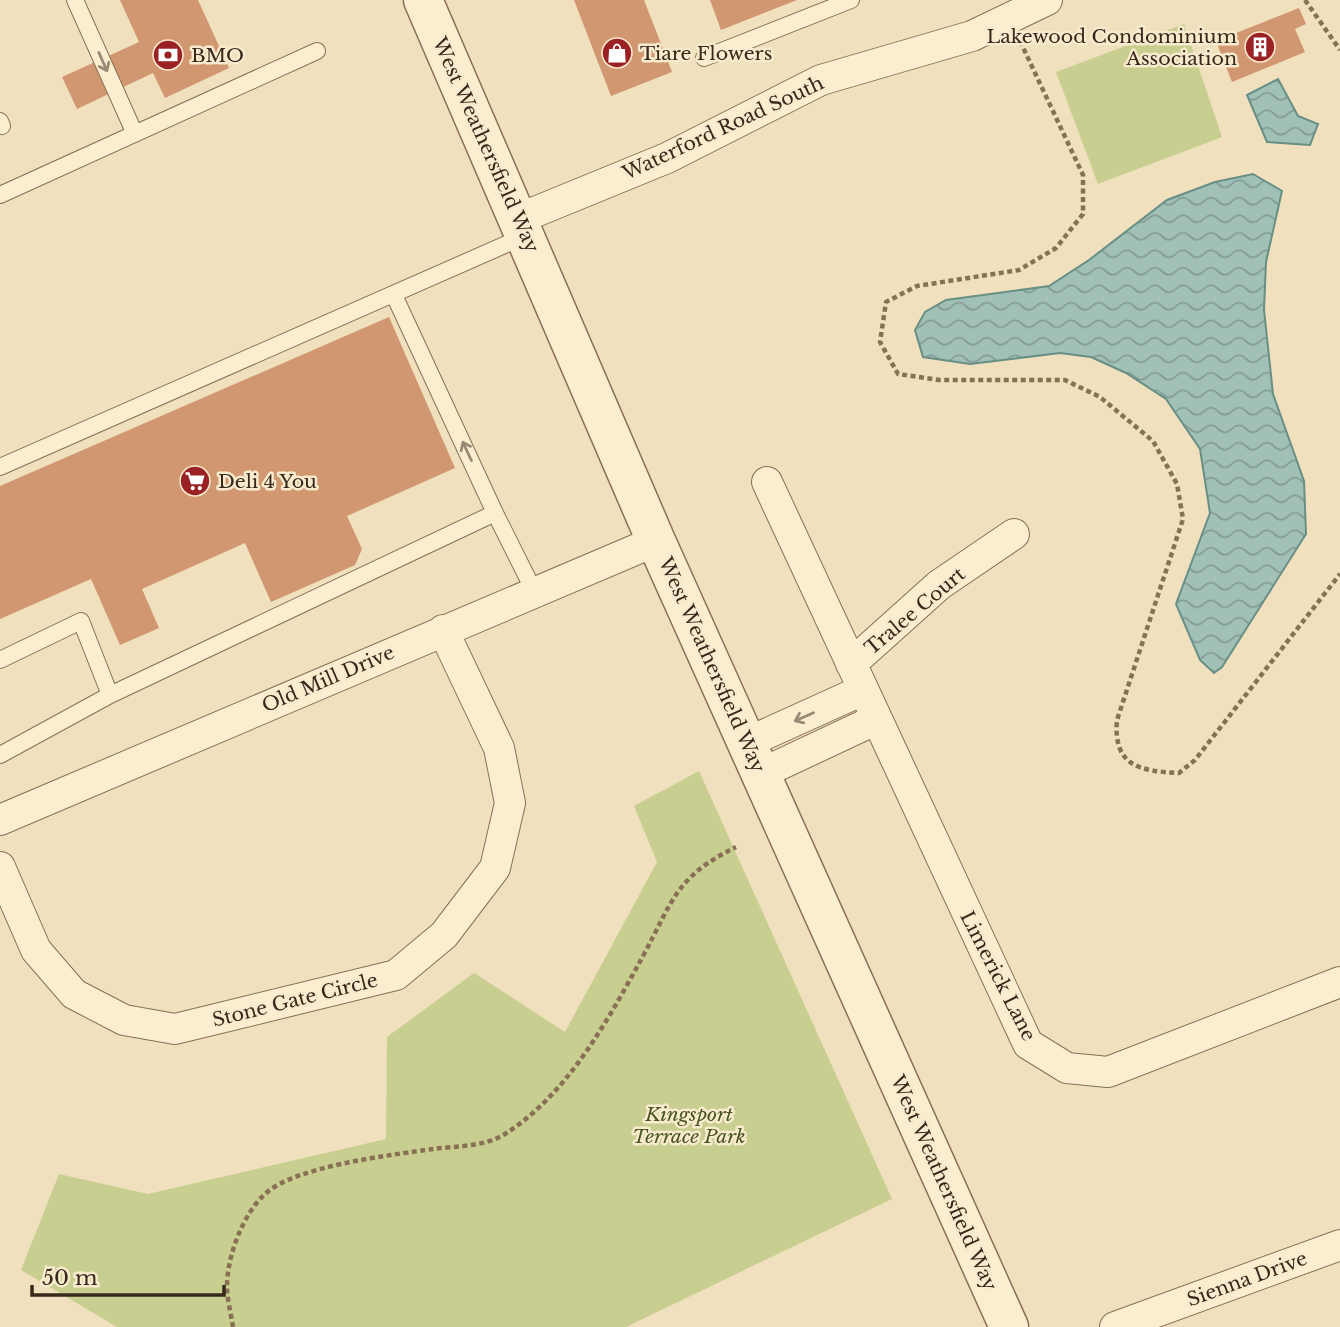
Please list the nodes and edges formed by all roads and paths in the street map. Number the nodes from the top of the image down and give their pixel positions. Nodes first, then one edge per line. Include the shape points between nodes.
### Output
1 (75, 0) edge
2 (422, 0) edge
3 (851, 0) edge
4 (1047, 0) edge
5 (1305, 0) edge
6 (1009, 18) junction
7 (1340, 50) edge
8 (317, 51) dead end
9 (704, 58) dead end
10 (135, 134) junction
11 (0, 195) edge
12 (522, 227) junction
13 (394, 295) junction
14 (0, 467) edge
15 (766, 482) dead end
16 (495, 513) junction
17 (1014, 534) dead end
18 (656, 541) junction
19 (1340, 574) edge
20 (534, 592) junction
21 (443, 629) junction
22 (0, 660) edge
23 (857, 678) junction
24 (110, 695) junction
25 (875, 720) junction
26 (0, 755) edge
27 (753, 758) junction
28 (0, 820) edge
29 (736, 847) dead end
30 (0, 867) edge
31 (1340, 982) edge
32 (1340, 1245) edge
33 (233, 1327) edge
34 (1009, 1327) edge
35 (1115, 1327) edge

1 -> 10 lane
2 - 12 street, West Weathersfield Way
3 - 9 lane
4 - 6 street, Waterford Road South
5 - 7 path
6 - 12 street, Waterford Road South via 972,36 821,80
6 - 19 path via 1083,176 1083,214 1056,248 1019,270 917,285 886,302 880,342 898,374 939,380 1065,380 1100,397 1153,441 1177,485 1183,519 1117,720 1115,741 1125,758 1147,771 1179,774 1195,760
8 - 10 lane
10 - 11 lane
12 - 13 lane
12 - 18 street, West Weathersfield Way
13 - 14 lane
16 -> 13 lane
15 - 23 street, Limerick Lane
16 - 20 lane
16 - 24 lane
17 - 23 street, Tralee Court via 939,585
18 - 20 street, Old Mill Drive
18 - 27 street, West Weathersfield Way
20 - 21 street, Old Mill Drive
21 - 28 street, Old Mill Drive
21 - 30 street, Stone Gate Circle via 499,748 510,803 495,868 444,935 396,975 175,1028 124,1020 74,994 36,950
22 - 24 lane via 80,621
23 - 25 street, Limerick Lane
23 -> 27 street
24 - 26 lane
25 - 27 street
25 - 31 street, Limerick Lane via 1028,1044 1068,1069 1108,1072
27 - 34 street, West Weathersfield Way
29 - 33 path via 711,859 674,895 603,1027 526,1121 500,1137 323,1170 288,1179 265,1193 249,1214 231,1259 227,1290
32 - 35 street, Sienna Drive

